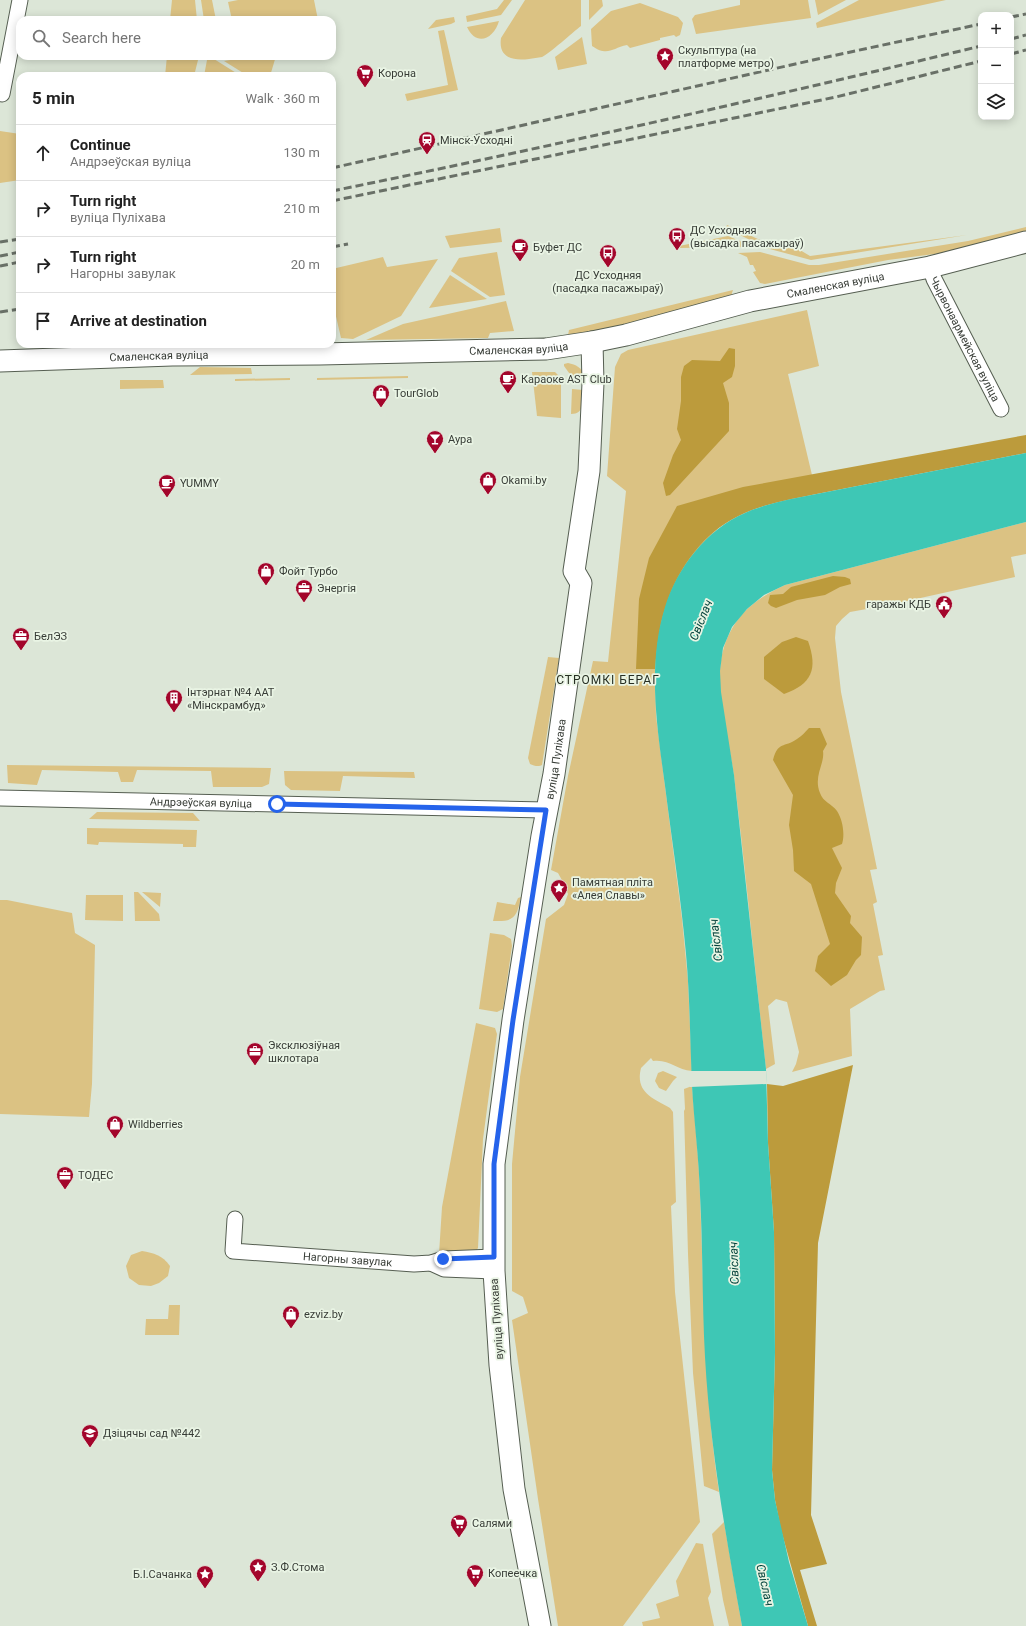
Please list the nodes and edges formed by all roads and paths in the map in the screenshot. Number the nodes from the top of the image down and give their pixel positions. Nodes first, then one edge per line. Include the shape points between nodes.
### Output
1 (20, 0) edge
2 (17, 16) edge
3 (16, 21) edge
4 (2, 94) dead end
5 (1026, 242) edge
6 (930, 267) junction
7 (592, 342) junction
8 (0, 361) edge
9 (1001, 409) dead end
10 (0, 798) edge
11 (546, 810) junction
12 (235, 1218) dead end
13 (494, 1264) junction
14 (540, 1626) edge

1 - 2 street
3 - 4 street
5 - 6 street, Смаленская вуліца
6 - 7 street, Смаленская вуліца via 750,301
6 - 9 street, Чырвонаармейская вуліца
7 - 8 street, Смаленская вуліца via 520,351 172,355
7 - 11 street, вуліца Пуліхава via 589,471 595,510 593,542 588,572 578,577 566,700
10 - 11 street, Андрэеўская вуліца
11 - 13 street, вуліца Пуліхава via 513,1020 494,1164
12 - 13 street, Нагорны завулак via 234,1251 414,1264 431,1263 444,1269
13 - 14 street, вуліца Пуліхава via 500,1365 514,1489

